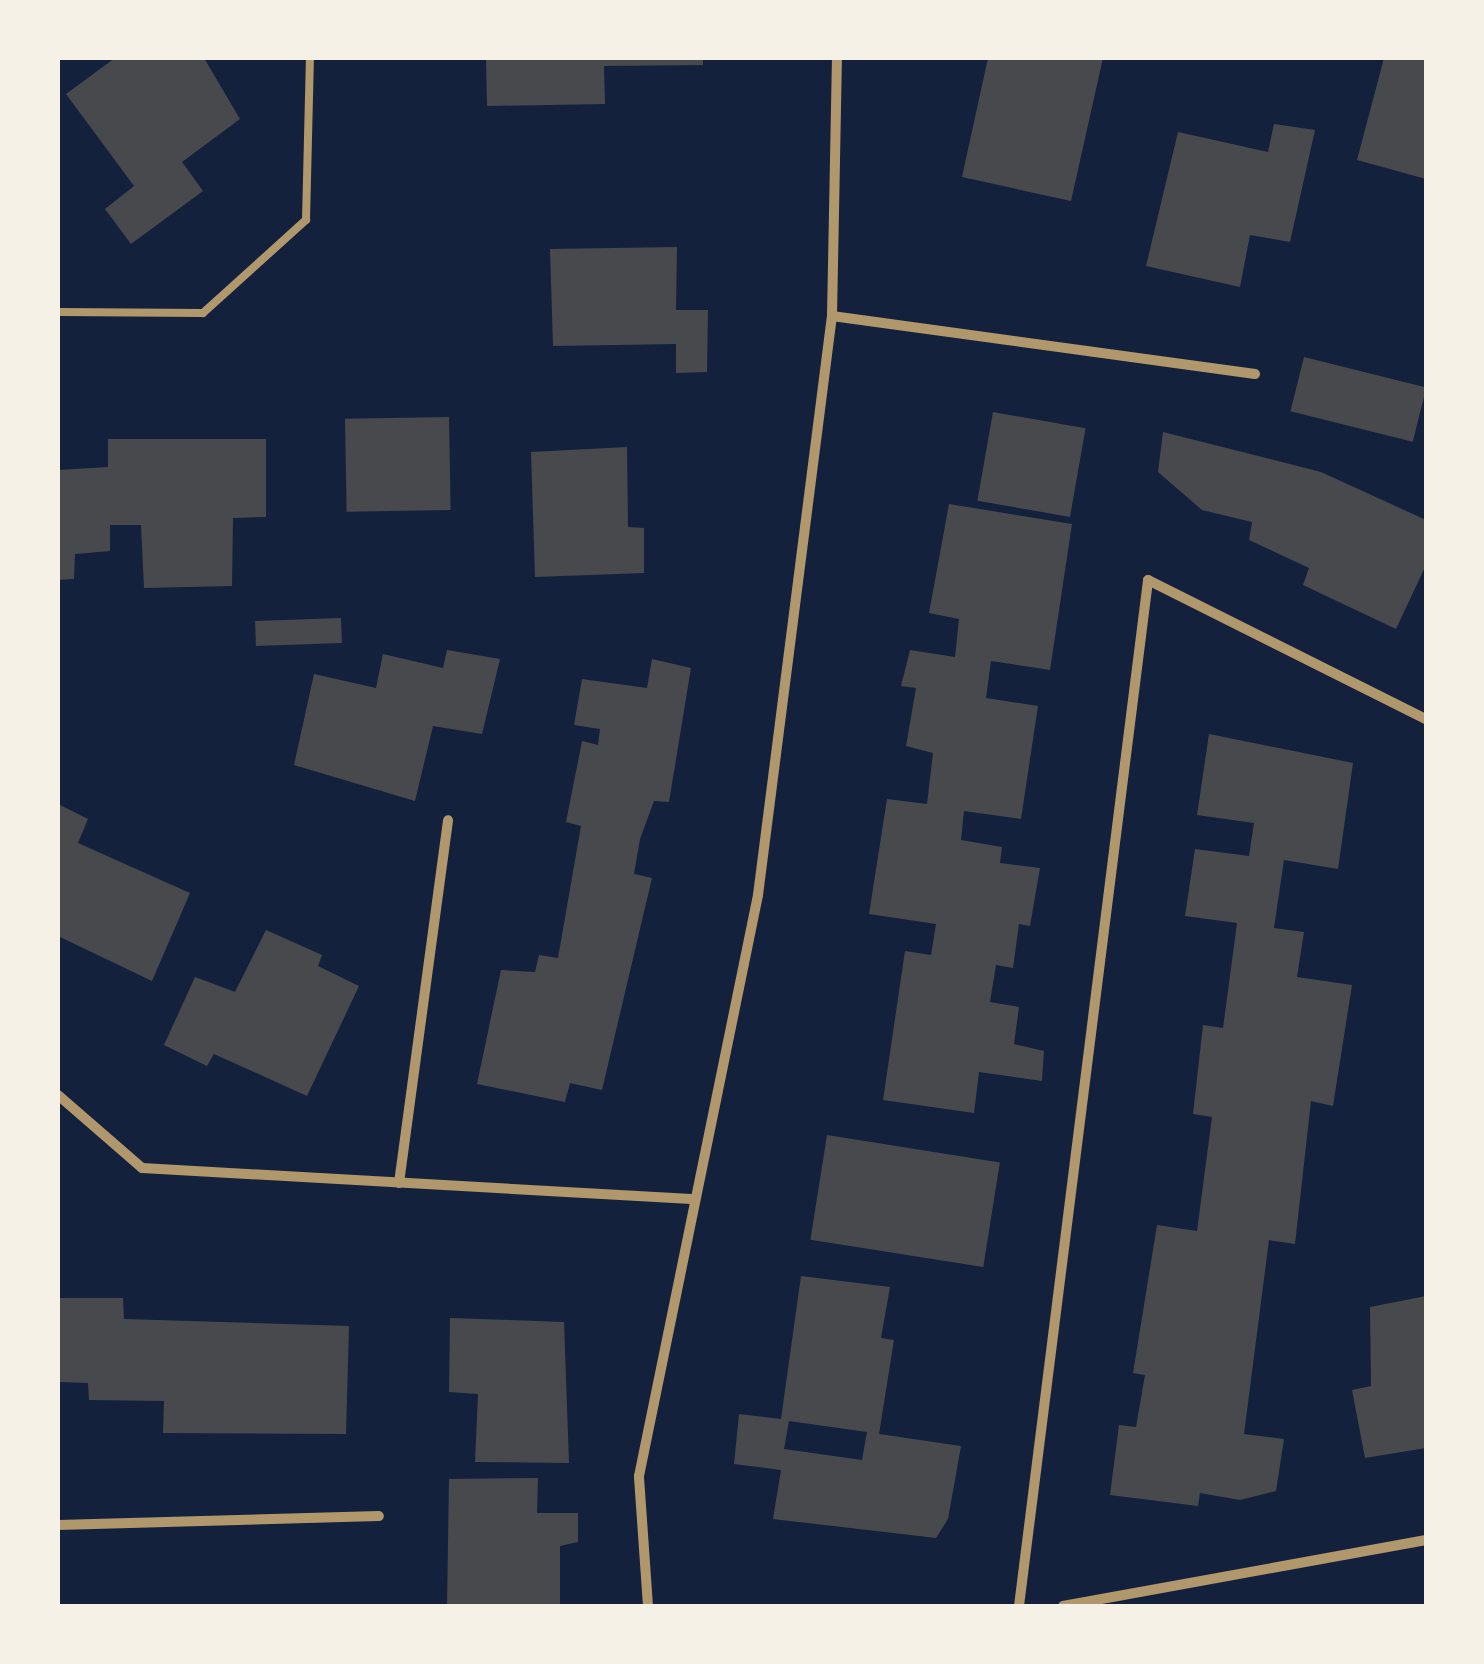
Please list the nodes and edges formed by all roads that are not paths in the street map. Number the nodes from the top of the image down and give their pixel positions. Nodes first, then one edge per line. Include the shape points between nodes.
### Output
1 (310, 58) edge
2 (837, 58) edge
3 (58, 312) edge
4 (832, 316) junction
5 (1255, 374) dead end
6 (1426, 719) edge
7 (448, 820) dead end
8 (58, 1095) edge
9 (399, 1183) junction
10 (691, 1199) junction
11 (379, 1516) dead end
12 (58, 1526) edge
13 (1426, 1540) edge
14 (648, 1606) edge
15 (1019, 1606) edge
16 (1063, 1606) edge

1 - 3 lane via 306,220 203,313
2 - 4 street
4 - 5 street
4 - 10 street via 758,895
6 - 15 street via 1148,580
7 - 9 street
8 - 9 street via 142,1168
9 - 10 street
10 - 14 street via 639,1476
11 - 12 street
13 - 16 street

